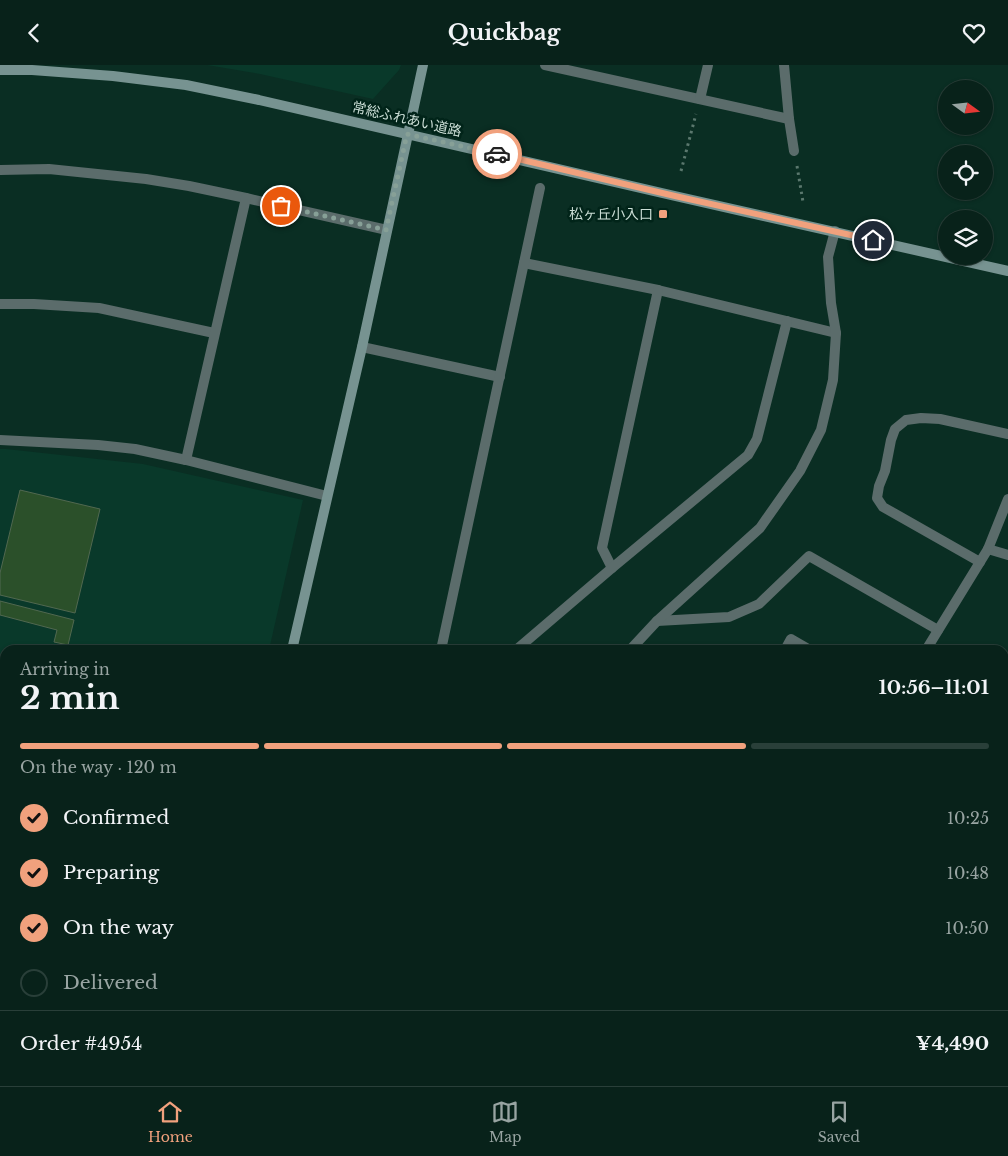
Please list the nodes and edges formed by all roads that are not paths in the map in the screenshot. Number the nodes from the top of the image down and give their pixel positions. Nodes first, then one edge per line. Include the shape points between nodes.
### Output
1 (423, 65) edge
2 (545, 65) edge
3 (708, 65) edge
4 (784, 65) edge
5 (571, 68) edge
6 (0, 70) edge
7 (700, 99) junction
8 (789, 119) junction
9 (407, 134) junction
10 (794, 151) road end
11 (0, 170) edge
12 (540, 188) dead end
13 (246, 198) junction
14 (386, 230) junction
15 (835, 231) junction
16 (524, 263) junction
17 (1008, 271) edge
18 (658, 290) junction
19 (0, 304) edge
20 (787, 321) junction
21 (214, 333) junction
22 (836, 333) junction
23 (362, 347) junction
24 (500, 377) junction
25 (1008, 434) edge
26 (0, 440) edge
27 (186, 460) junction
28 (327, 496) junction
29 (1008, 499) edge
30 (988, 549) junction
31 (1008, 555) edge
32 (980, 562) junction
33 (612, 568) junction
34 (656, 621) junction
35 (938, 630) junction
36 (293, 645) edge
37 (442, 645) edge
38 (522, 645) edge
39 (637, 645) edge
40 (788, 645) edge
41 (801, 645) edge
42 (929, 645) edge

1 - 9 street
2 - 5 street
3 - 7 street
4 - 8 street
5 - 7 street
6 - 9 street, 常総ふれあい道路 via 32,69 186,85
7 - 8 street
8 - 10 street
9 - 14 street
9 - 15 street, 常総ふれあい道路
11 - 13 street via 49,169 146,179
12 - 16 street
13 - 14 street
13 - 21 street
14 - 23 street
15 - 17 street, 常総ふれあい道路
15 - 22 street via 828,257
16 - 18 street
16 - 24 street
18 - 20 street
18 - 33 street via 602,548
19 - 21 street via 99,308
20 - 22 street
20 - 33 street via 757,439 748,455
21 - 27 street
22 - 34 street via 833,380 821,431 800,471 760,528
23 - 24 street
23 - 28 street
24 - 37 street
25 - 32 street via 940,419 906,420 895,429 879,487 877,498 883,507
26 - 27 street via 98,445
27 - 28 street
28 - 36 street
29 - 30 street
30 - 31 street
30 - 32 street
32 - 35 street
33 - 38 street
34 - 35 street via 729,617 759,604 809,556
34 - 39 street
35 - 42 street
40 - 41 street via 791,639

